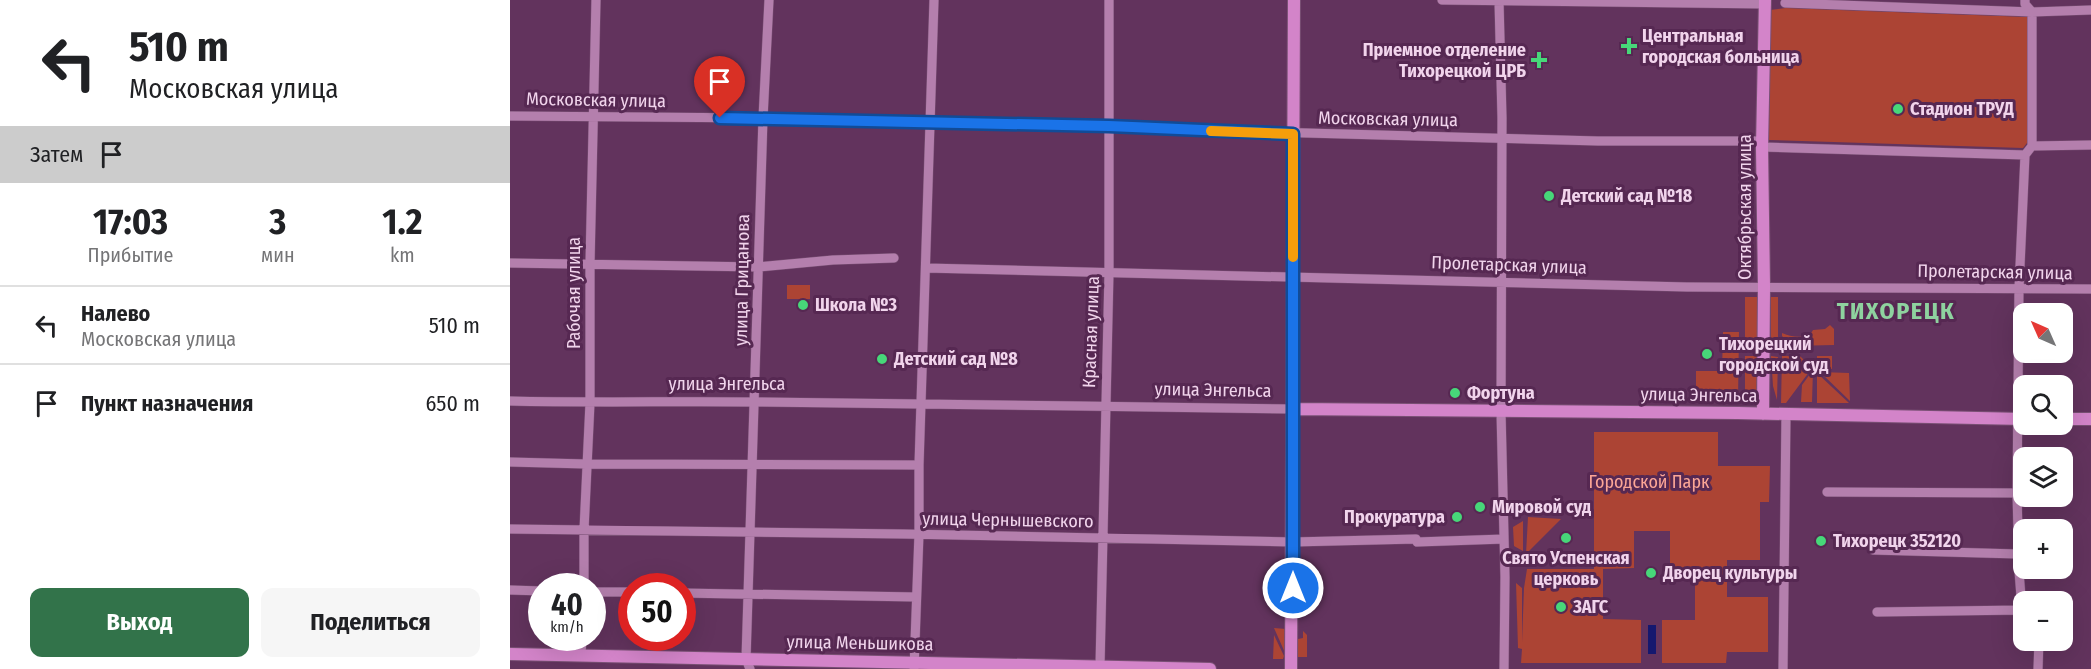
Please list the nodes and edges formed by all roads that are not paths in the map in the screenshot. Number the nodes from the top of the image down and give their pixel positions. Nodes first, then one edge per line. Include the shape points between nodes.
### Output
1 (596, 0) edge
2 (769, 0) edge
3 (934, 0) edge
4 (1109, 0) edge
5 (1294, 0) edge
6 (1442, 0) edge
7 (2025, 0) edge
8 (1499, 1) edge
9 (1765, 2) edge
10 (1785, 3) dead end
11 (2091, 10) edge
12 (2032, 12) junction
13 (510, 116) edge
14 (594, 117) junction
15 (763, 118) junction
16 (930, 123) junction
17 (1109, 126) junction
18 (1293, 134) junction
19 (1501, 138) junction
20 (1762, 144) junction
21 (2091, 145) edge
22 (2032, 146) junction
23 (2025, 155) junction
24 (894, 258) dead end
25 (510, 263) edge
26 (590, 264) junction
27 (758, 267) junction
28 (926, 268) junction
29 (1110, 273) junction
30 (1293, 276) junction
31 (1501, 282) junction
32 (1764, 286) junction
33 (2019, 288) junction
34 (2091, 289) edge
35 (2020, 375) edge
36 (510, 400) edge
37 (755, 402) junction
38 (590, 403) junction
39 (921, 403) junction
40 (1105, 407) junction
41 (1293, 409) junction
42 (1501, 412) junction
43 (1763, 414) junction
44 (1786, 414) junction
45 (2013, 419) edge
46 (2073, 419) edge
47 (2091, 419) edge
48 (510, 462) edge
49 (586, 464) junction
50 (751, 465) junction
51 (919, 465) junction
52 (1827, 492) dead end
53 (2013, 493) edge
54 (510, 529) edge
55 (584, 530) junction
56 (749, 533) junction
57 (920, 534) junction
58 (1104, 538) junction
59 (1504, 539) junction
60 (1293, 542) junction
61 (1873, 550) dead end
62 (2013, 554) edge
63 (584, 573) edge
64 (510, 590) edge
65 (528, 591) edge
66 (696, 593) edge
67 (748, 594) junction
68 (916, 597) junction
69 (2013, 611) edge
70 (1877, 612) dead end
71 (581, 651) edge
72 (2039, 651) edge
73 (510, 654) edge
74 (581, 655) junction
75 (748, 664) edge
76 (1783, 665) edge
77 (914, 666) edge
78 (1100, 666) junction
79 (1085, 667) edge
80 (1210, 669) edge
81 (1292, 669) edge
82 (1504, 669) edge
83 (2038, 669) edge

1 - 14 street, Рабочая улица
2 - 15 street, улица Грицанова
3 - 16 street
4 - 17 street, Красная улица
5 - 18 main road
6 - 8 street
7 - 12 street
8 - 9 street
8 - 19 street
9 - 20 main road, Октябрьская улица
10 - 12 street
11 - 12 street
12 - 22 street
13 - 14 street, Московская улица
14 - 15 street, Московская улица
14 - 26 street, Рабочая улица
15 - 16 street, Московская улица
15 - 27 street, улица Грицанова
16 - 17 street, Московская улица
16 - 28 street
17 - 18 street, Московская улица
17 - 29 street, Красная улица
18 - 19 street, Московская улица
18 - 30 main road
19 - 20 street, Московская улица
19 - 31 street
20 - 23 street, Московская улица
20 - 32 main road, Октябрьская улица
21 - 22 street
22 - 23 street
23 - 33 street
24 - 27 street
25 - 26 street
26 - 27 street
26 - 38 street, Рабочая улица
27 - 37 street, улица Грицанова
28 - 29 street, Пролетарская улица
28 - 39 street
29 - 30 street, Пролетарская улица
29 - 40 street, Красная улица
30 - 31 street, Пролетарская улица
30 - 41 main road
31 - 32 street, Пролетарская улица
31 - 42 street
32 - 33 street, Пролетарская улица
32 - 43 main road, Октябрьская улица
33 - 34 street, Пролетарская улица
33 - 35 street
36 - 38 street, улица Энгельса
37 - 38 street, улица Энгельса
37 - 39 street, улица Энгельса
37 - 50 street, улица Грицанова
38 - 49 street, Рабочая улица
39 - 40 street, улица Энгельса
39 - 51 street
40 - 41 street, улица Энгельса
40 - 58 street, Красная улица
41 - 42 main road, улица Энгельса
41 - 60 main road
42 - 43 main road, улица Энгельса
42 - 59 street
43 - 44 main road, улица Энгельса
44 - 45 main road, улица Энгельса
44 - 76 street
46 - 47 main road
48 - 49 street
49 - 50 street
49 - 55 street, Рабочая улица
50 - 51 street
50 - 56 street, улица Грицанова
51 - 57 street
52 - 53 street
54 - 55 street, улица Чернышевского
55 - 56 street, улица Чернышевского
55 - 63 street, Рабочая улица
56 - 57 street, улица Чернышевского
56 - 67 street, улица Грицанова
57 - 58 street, улица Чернышевского
57 - 68 street
58 - 60 street, улица Чернышевского
58 - 78 street, Красная улица
59 - 60 street, улица Чернышевского
59 - 82 street
60 - 81 main road
61 - 62 street
64 - 65 street
66 - 67 street
67 - 68 street
67 - 75 street, улица Грицанова
68 - 77 street
69 - 70 street
71 - 74 street
72 - 83 street
73 - 74 main road, улица Меньшикова
74 - 75 main road, улица Меньшикова
75 - 77 main road, улица Меньшикова
77 - 79 main road, улица Меньшикова
78 - 79 main road, улица Меньшикова
78 - 80 main road, улица Меньшикова

